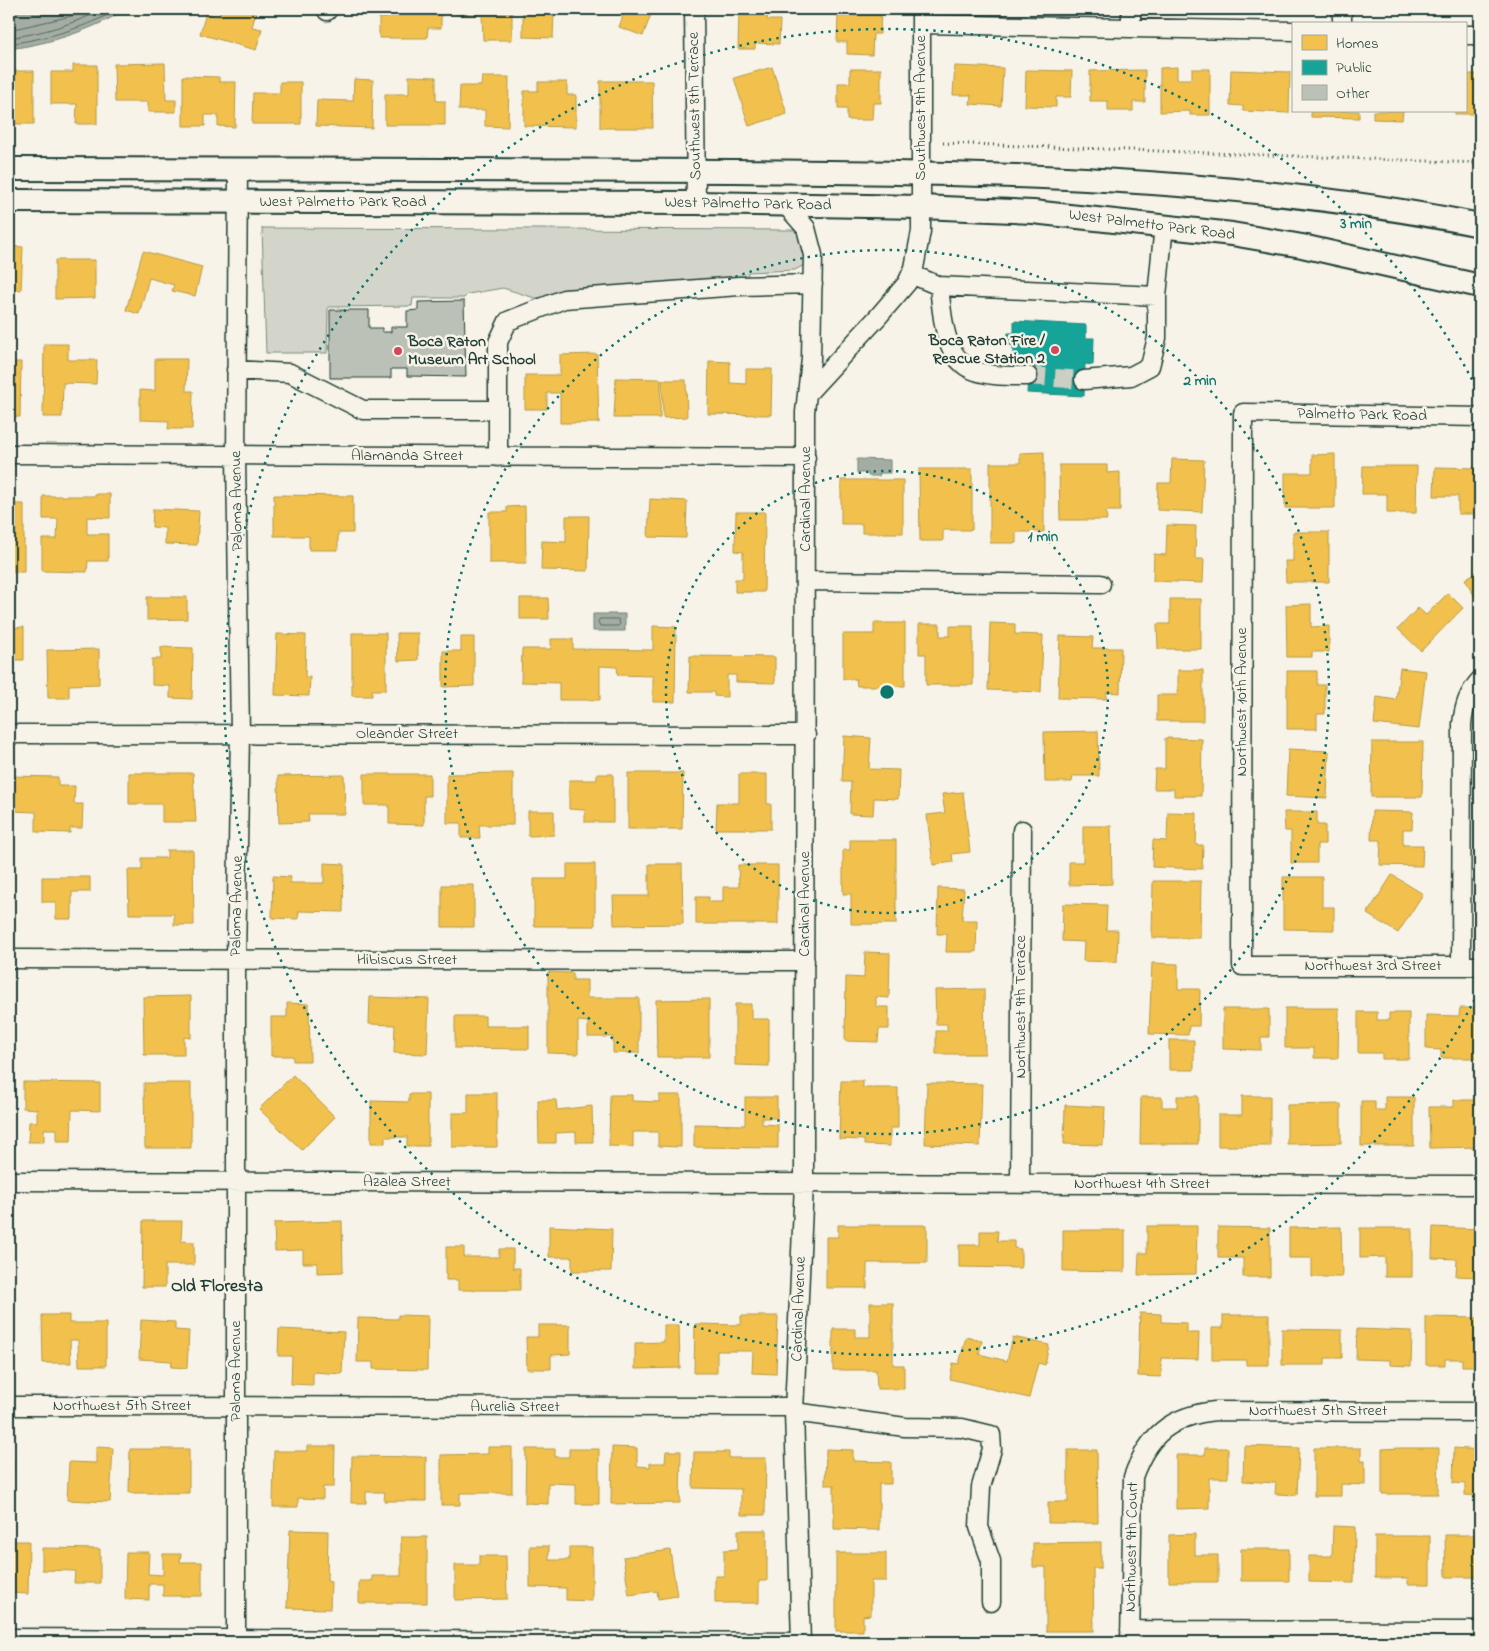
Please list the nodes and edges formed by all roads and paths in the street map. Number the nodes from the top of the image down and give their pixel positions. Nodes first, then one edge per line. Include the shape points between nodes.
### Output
1 (694, 9) edge
2 (1131, 9) edge
3 (1342, 9) edge
4 (921, 16) edge
5 (1342, 22) edge
6 (1131, 28) junction
7 (1292, 31) edge
8 (1466, 35) edge
9 (1480, 35) edge
10 (943, 143) dead end
11 (1480, 163) edge
12 (9, 169) edge
13 (238, 170) junction
14 (695, 171) junction
15 (921, 173) junction
16 (9, 202) edge
17 (237, 202) junction
18 (696, 203) junction
19 (785, 204) junction
20 (921, 207) junction
21 (1164, 225) junction
22 (1480, 225) edge
23 (911, 274) junction
24 (812, 284) junction
25 (939, 286) junction
26 (1480, 286) edge
27 (1157, 296) junction
28 (236, 370) junction
29 (1028, 376) tunnel mouth
30 (1084, 380) tunnel mouth
31 (807, 394) junction
32 (497, 410) junction
33 (1243, 413) joint
34 (1480, 416) edge
35 (9, 454) edge
36 (236, 456) junction
37 (498, 457) junction
38 (806, 458) junction
39 (806, 580) junction
40 (1101, 584) dead end
41 (1480, 680) edge
42 (9, 734) edge
43 (240, 734) junction
44 (806, 735) junction
45 (1022, 830) dead end
46 (9, 959) edge
47 (236, 959) junction
48 (805, 961) junction
49 (1266, 966) joint
50 (1461, 966) junction
51 (1480, 966) edge
52 (9, 1181) edge
53 (236, 1182) junction
54 (804, 1183) junction
55 (1020, 1184) junction
56 (1480, 1185) edge
57 (9, 1406) edge
58 (236, 1407) junction
59 (795, 1409) junction
60 (1480, 1412) edge
61 (1161, 1431) joint
62 (991, 1602) dead end
63 (1480, 1631) edge
64 (1130, 1636) edge
65 (9, 1638) edge
66 (236, 1640) edge
67 (801, 1642) edge

1 - 14 street, Southwest 8th Terrace
2 - 6 street
3 - 5 street
4 - 6 street
4 - 15 street, Southwest 9th Avenue
6 - 7 street
8 - 9 street
10 - 11 path
12 - 13 main road, West Palmetto Park Road
13 - 14 main road, West Palmetto Park Road
13 - 17 street, Paloma Avenue
14 - 15 main road, West Palmetto Park Road
14 - 18 street, Southwest 8th Terrace
15 - 20 street, Southwest 9th Avenue
15 - 22 main road, West Palmetto Park Road via 1092,179 1246,190
16 - 17 main road, West Palmetto Park Road
17 - 18 main road, West Palmetto Park Road
17 - 28 street, Paloma Avenue
18 - 19 main road, West Palmetto Park Road
19 - 20 main road, West Palmetto Park Road
19 - 24 street, Cardinal Avenue via 799,218 811,241
20 - 21 main road, West Palmetto Park Road via 1033,212
20 - 23 street via 920,247
21 - 26 main road, West Palmetto Park Road via 1302,246
21 - 27 street
23 - 25 street
23 - 31 street via 877,318
24 - 31 street, Cardinal Avenue
24 - 32 street via 564,299 508,321 498,342
25 - 27 street
25 - 29 street via 943,323 950,348 967,368 998,375
27 - 30 street via 1158,338 1150,366 1131,376
28 - 32 street via 290,372 363,410
28 - 36 street, Paloma Avenue
31 - 38 street, Cardinal Avenue
32 - 37 street
33 - 34 street, Palmetto Park Road
33 - 49 street, Northwest 10th Avenue via 1242,966
35 - 36 street, Alamanda Street
36 - 37 street, Alamanda Street
36 - 43 street, Paloma Avenue
37 - 38 street, Alamanda Street
38 - 39 street, Cardinal Avenue
39 - 40 street
39 - 44 street, Cardinal Avenue
41 - 50 street via 1464,707 1462,724
42 - 43 street, Oleander Street
43 - 44 street, Oleander Street
43 - 47 street, Paloma Avenue
44 - 48 street, Cardinal Avenue
45 - 55 street, Northwest 9th Terrace
46 - 47 street, Hibiscus Street
47 - 48 street, Hibiscus Street
47 - 53 street, Paloma Avenue
48 - 54 street, Cardinal Avenue
49 - 50 street, Northwest 3rd Street
50 - 51 street, Northwest 3rd Street
52 - 53 street, Azalea Street
53 - 54 street, Azalea Street
53 - 58 street, Paloma Avenue
54 - 55 street, Northwest 4th Street
54 - 59 street, Cardinal Avenue
55 - 56 street, Northwest 4th Street
57 - 58 street, Northwest 5th Street
58 - 59 street, Aurelia Street
58 - 66 street, Paloma Avenue
59 - 62 street, Aurelia Street via 905,1427 962,1428 991,1435 992,1449 981,1487 979,1527 991,1561
59 - 67 street, Cardinal Avenue
60 - 61 street, Northwest 5th Street via 1215,1411 1178,1419
61 - 64 street, Northwest 9th Court via 1139,1459 1133,1477
63 - 64 street
65 - 66 street
66 - 67 street

